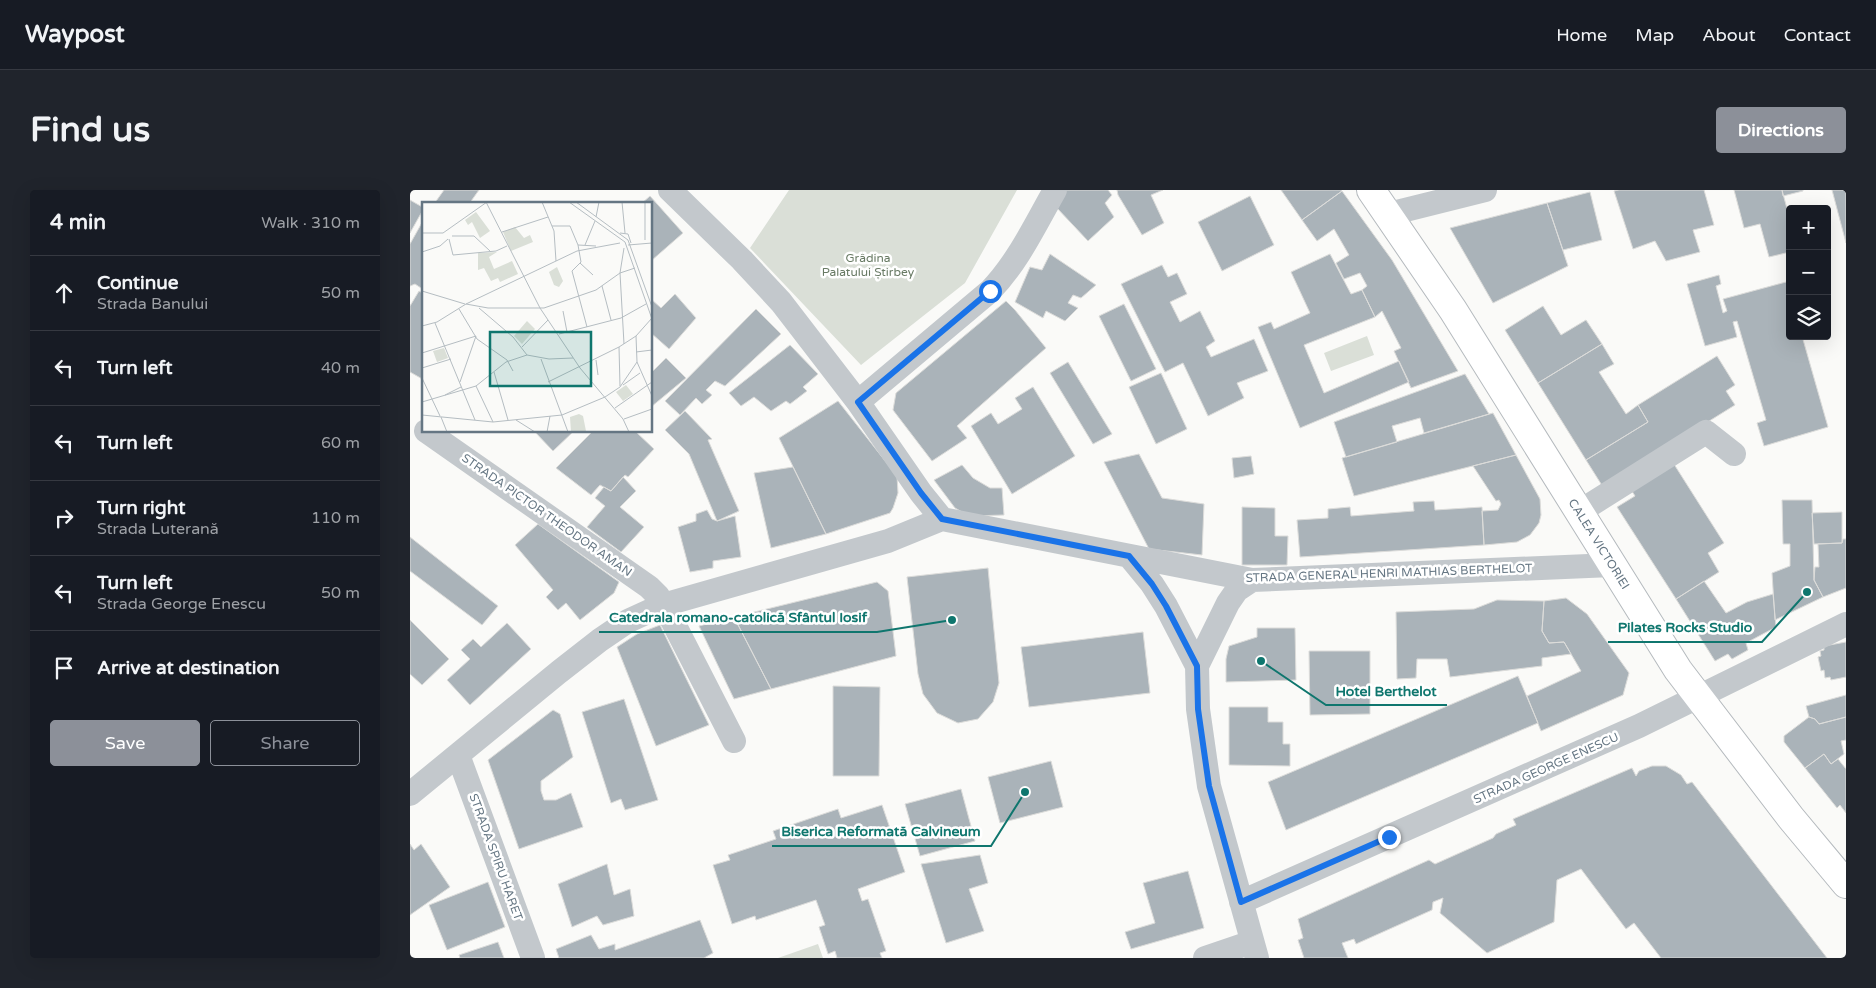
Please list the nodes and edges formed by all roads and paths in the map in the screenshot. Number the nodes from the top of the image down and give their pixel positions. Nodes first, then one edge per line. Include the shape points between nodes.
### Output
1 (670, 190) edge
2 (1055, 190) edge
3 (1372, 190) edge
4 (1485, 190) edge
5 (1388, 214) junction
6 (858, 402) junction
7 (410, 420) edge
8 (422, 428) edge
9 (428, 432) edge
10 (1734, 454) dead end
11 (1579, 512) junction
12 (942, 519) junction
13 (1129, 556) junction
14 (1612, 565) junction
15 (1252, 580) junction
16 (663, 605) junction
17 (1846, 624) edge
18 (1197, 666) junction
19 (1698, 698) junction
20 (734, 741) dead end
21 (458, 755) junction
22 (410, 794) edge
23 (1846, 884) edge
24 (1241, 902) junction
25 (1255, 950) edge
26 (533, 958) edge
27 (1205, 958) edge

1 - 6 street via 781,302
2 - 6 street via 1005,276
3 - 5 main road, CALEA VICTORIEI
4 - 5 street
5 - 11 main road, CALEA VICTORIEI via 1453,310
6 - 12 street
7 - 8 street, STRADA PICTOR THEODOR AMAN
9 - 16 street, STRADA PICTOR THEODOR AMAN via 644,583
10 - 11 street via 1706,432
11 - 14 main road, CALEA VICTORIEI
12 - 13 street, STRADA GENERAL HENRI MATHIAS BERTHELOT
12 - 16 street via 888,541
13 - 15 street, STRADA GENERAL HENRI MATHIAS BERTHELOT
13 - 18 street via 1166,606
14 - 15 street, STRADA GENERAL HENRI MATHIAS BERTHELOT
14 - 19 main road, CALEA VICTORIEI
15 - 18 street via 1228,603
16 - 20 street, STRADA PICTOR THEODOR AMAN
16 - 21 street via 628,621 600,640
17 - 19 street, STRADA GEORGE ENESCU
18 - 24 street via 1198,709 1209,786
19 - 23 main road, CALEA VICTORIEI
19 - 24 street, STRADA GEORGE ENESCU
21 - 22 street
21 - 26 street, STRADA SPIRU HARET
24 - 25 street
25 - 27 street

